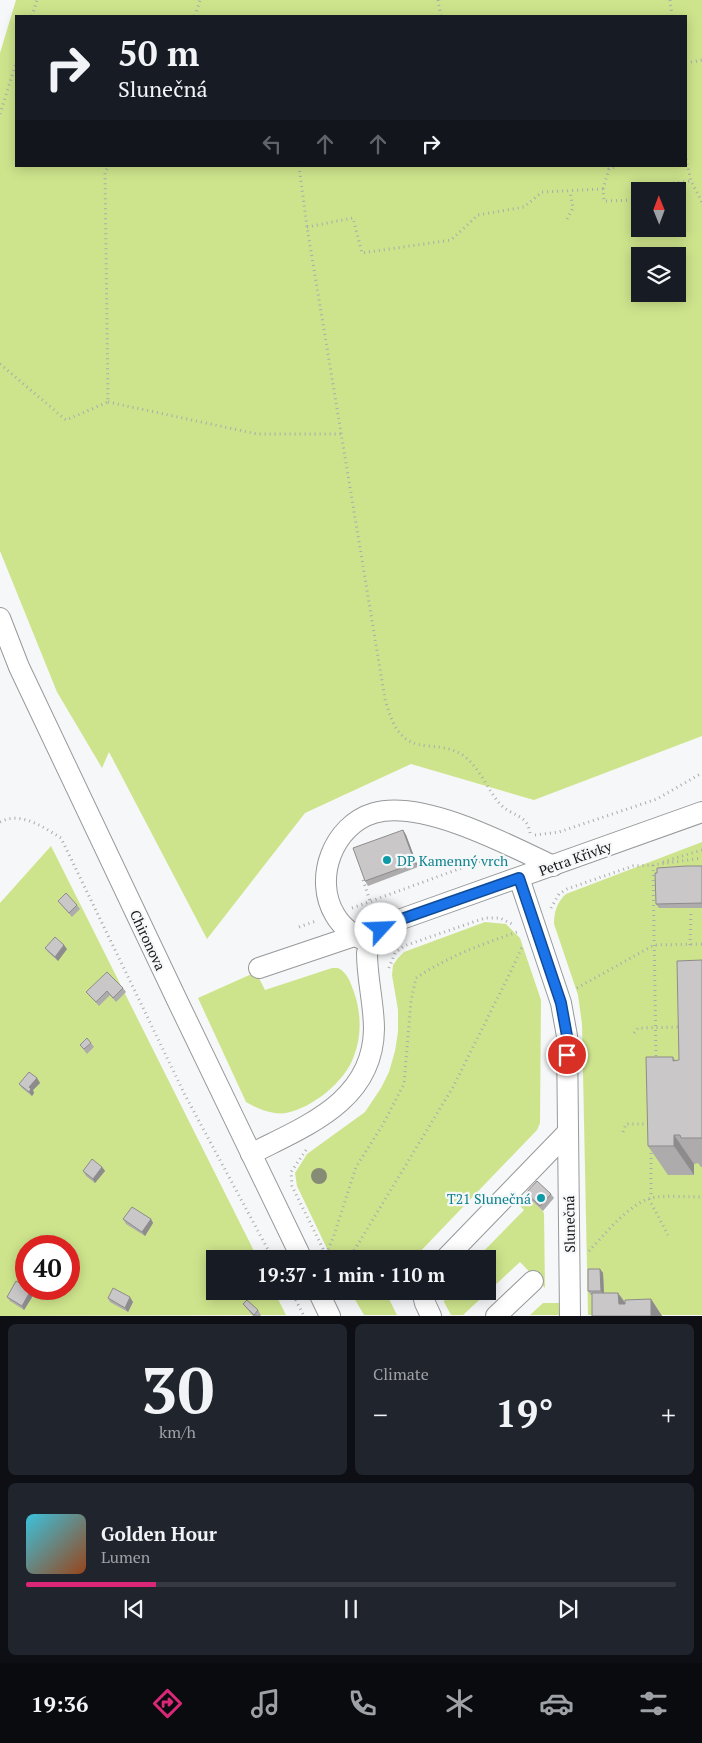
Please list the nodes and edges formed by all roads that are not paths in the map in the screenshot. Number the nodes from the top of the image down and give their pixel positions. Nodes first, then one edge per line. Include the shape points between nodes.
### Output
1 (0, 618) edge
2 (702, 812) edge
3 (553, 866) junction
4 (519, 878) junction
5 (362, 939) junction
6 (259, 968) dead end
7 (567, 1133) junction
8 (251, 1154) junction
9 (298, 1250) edge
10 (454, 1250) edge
11 (533, 1281) dead end
12 (322, 1300) edge
13 (424, 1300) edge
14 (330, 1316) edge
15 (430, 1316) edge
16 (496, 1316) edge
17 (570, 1316) edge

1 - 8 street, Chironova via 19,667
2 - 3 street, Petra Křivky
3 - 4 street, Petra Křivky
3 - 5 street via 461,825 400,810 374,812 345,830 333,848 327,868 326,890 334,914
4 - 5 street, Petra Křivky via 388,924
4 - 7 street, Slunečná via 565,1018
5 - 6 street, Petra Křivky
5 - 8 street via 367,953 373,1040 362,1075 334,1108
7 - 10 street
7 - 17 street, Slunečná
8 - 9 street, Chironova
11 - 16 street
12 - 14 street
13 - 15 street

